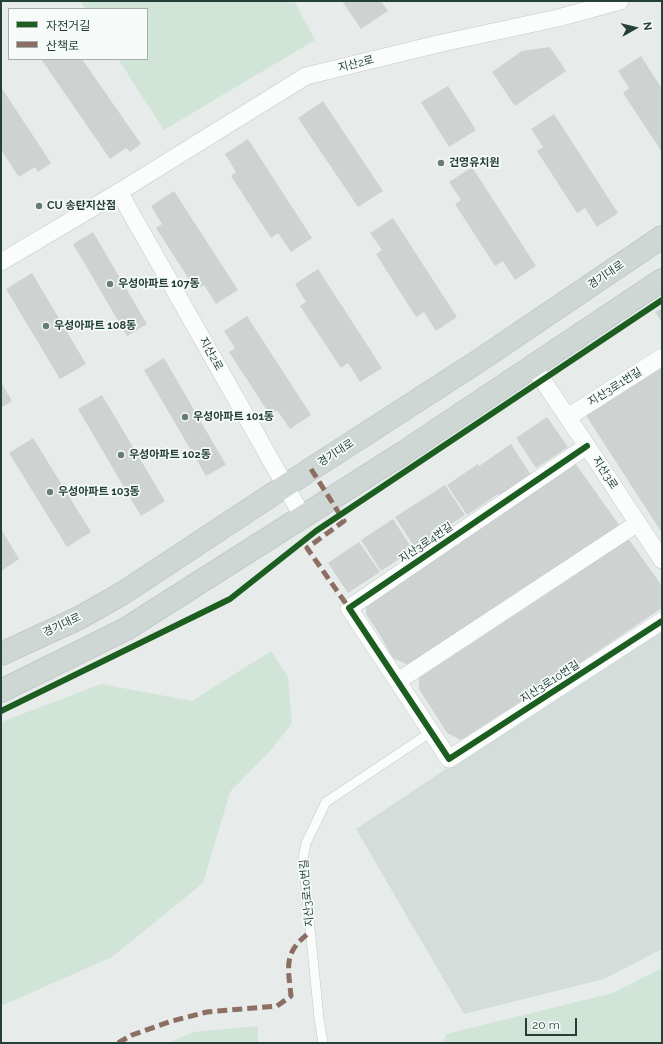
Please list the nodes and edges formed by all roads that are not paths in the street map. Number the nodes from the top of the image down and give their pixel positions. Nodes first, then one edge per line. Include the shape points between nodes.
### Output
1 (620, 1) edge
2 (119, 192) junction
3 (662, 237) edge
4 (1, 262) edge
5 (662, 280) edge
6 (662, 357) edge
7 (533, 366) junction
8 (568, 416) junction
9 (587, 446) junction
10 (285, 486) junction
11 (303, 517) junction
12 (638, 523) junction
13 (662, 560) edge
14 (662, 621) edge
15 (1, 654) edge
16 (398, 682) junction
17 (1, 691) edge
18 (431, 732) junction
19 (323, 1043) edge

1 - 2 street, 지산2로 via 558,18 306,76
2 - 4 street, 지산2로
2 - 10 street, 지산2로
3 - 10 main road, 경기대로 via 480,360
5 - 7 main road
6 - 8 street, 지산3로1번길
7 - 8 street, 지산3로
7 - 11 main road
8 - 9 street, 지산3로
9 - 12 street, 지산3로
9 - 16 street, 지산3로4번길 via 349,608
10 - 11 street, 지산2로
10 - 15 main road, 경기대로 via 123,593 79,618
11 - 17 main road via 126,629
12 - 13 street, 지산3로
12 - 16 street
14 - 18 street, 지산3로10번길 via 449,759
16 - 18 street
18 - 19 lane, 지산3로10번길 via 326,802 306,843 303,859

